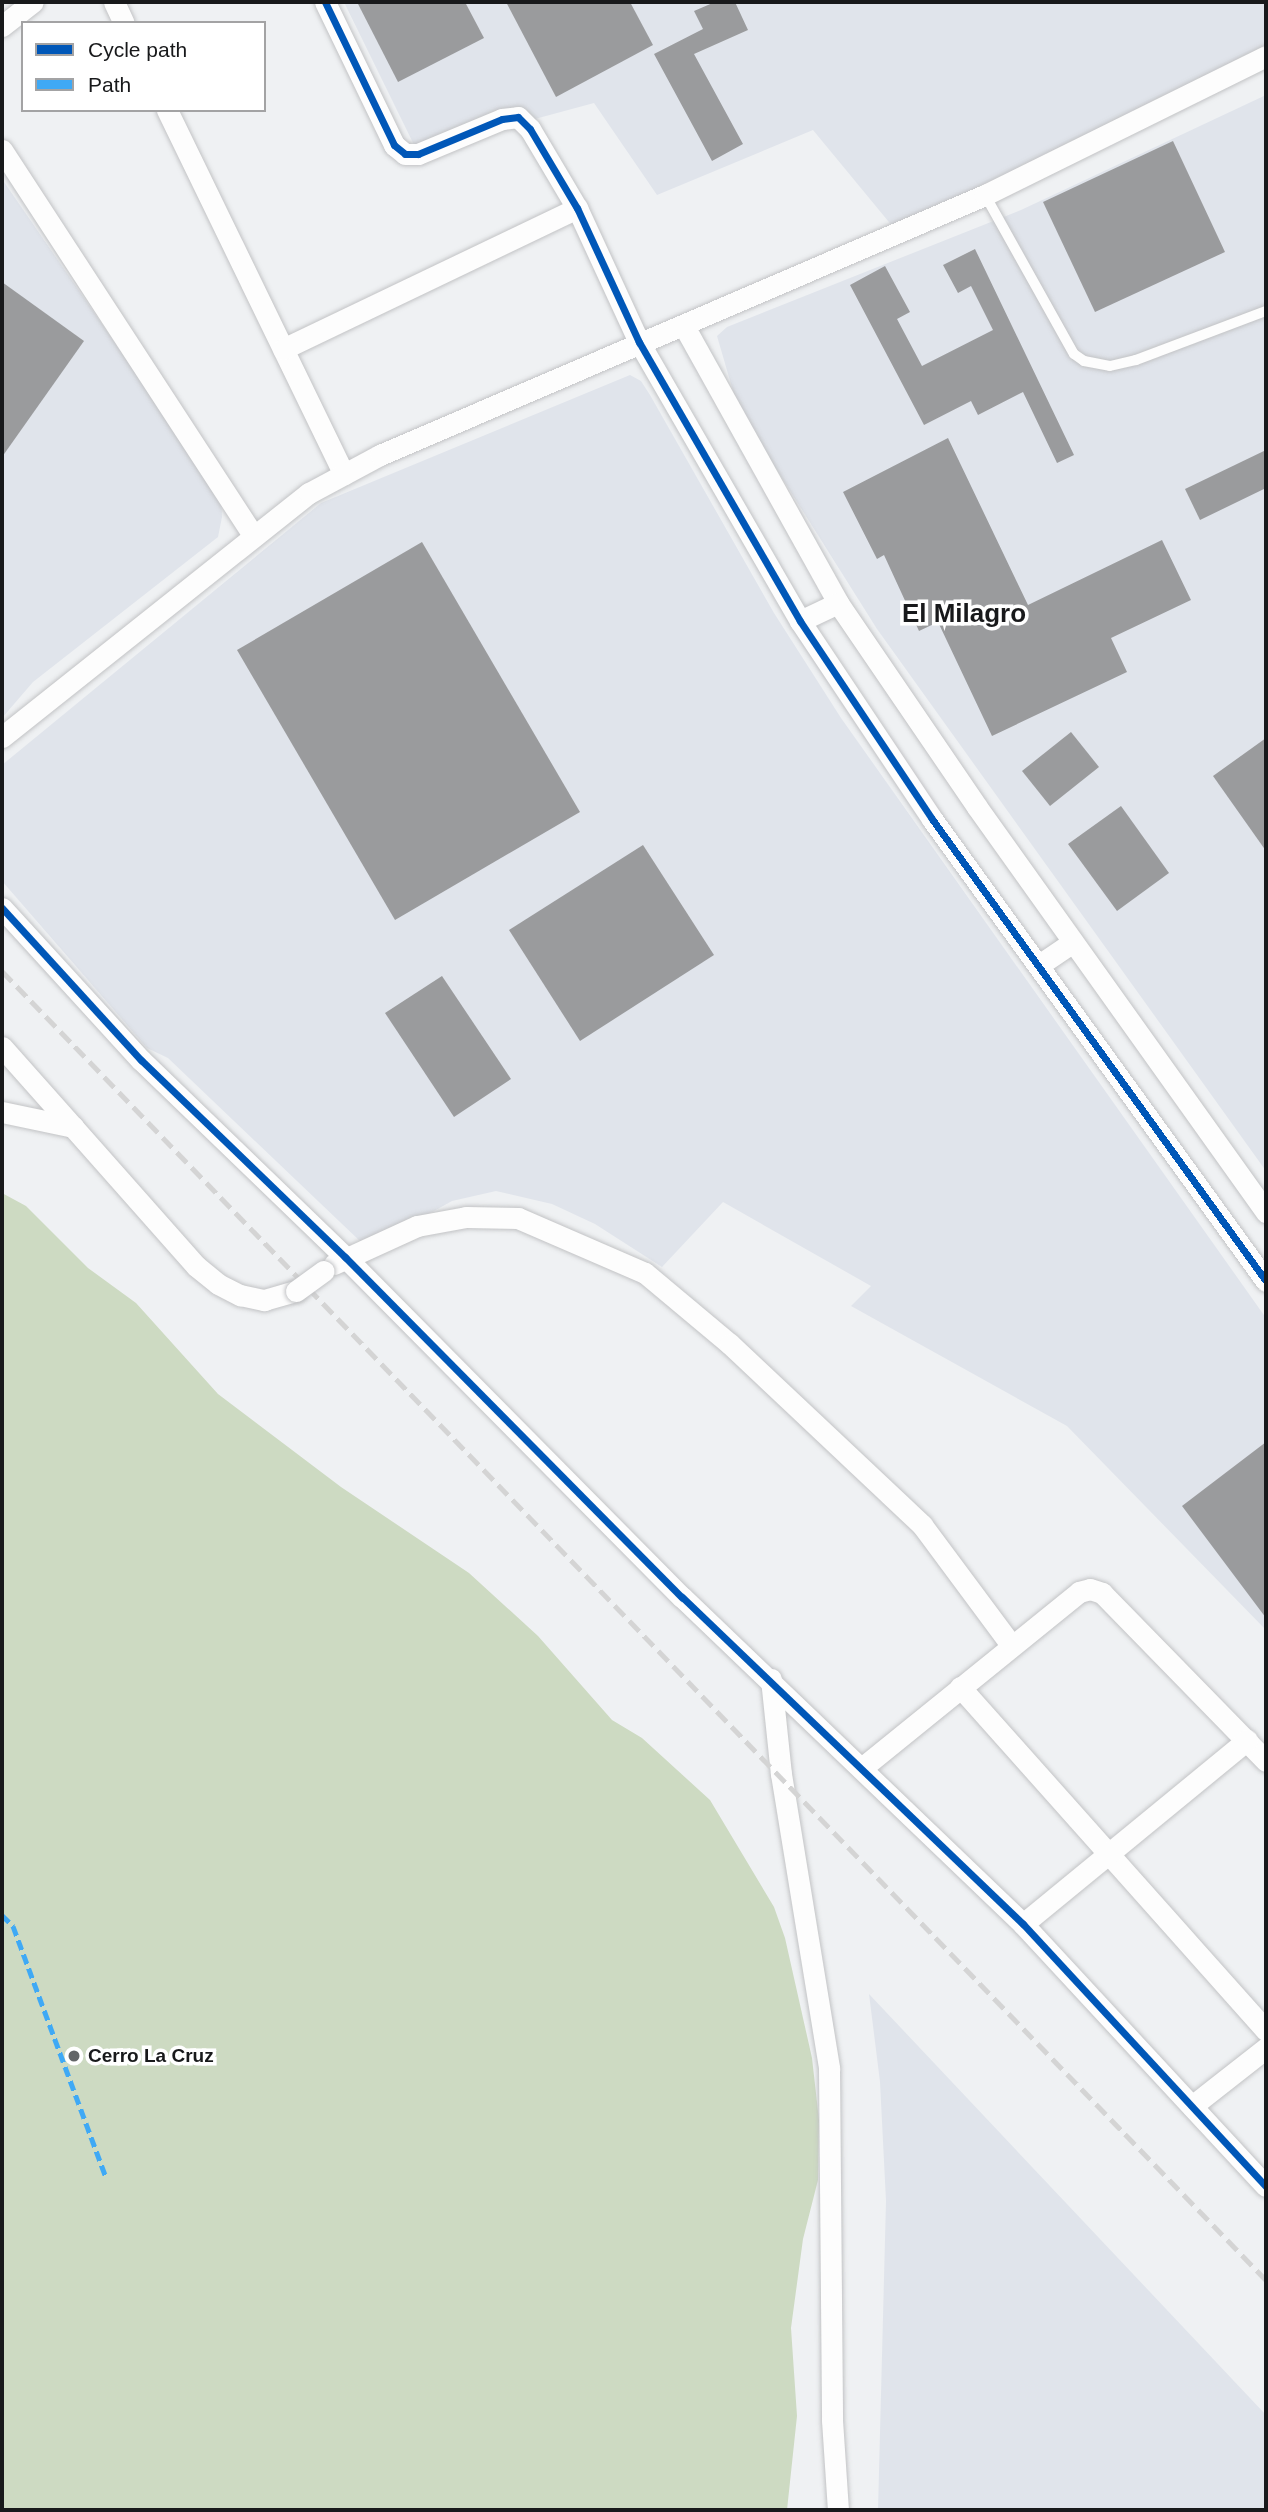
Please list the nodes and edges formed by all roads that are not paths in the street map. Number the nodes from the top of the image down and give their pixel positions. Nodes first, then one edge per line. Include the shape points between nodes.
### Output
1 (33, 2) edge
2 (114, 2) edge
3 (325, 2) edge
4 (123, 21) edge
5 (2, 26) edge
6 (1266, 56) edge
7 (168, 112) edge
8 (2, 150) edge
9 (985, 195) junction
10 (577, 208) junction
11 (1266, 311) edge
12 (684, 326) junction
13 (639, 342) junction
14 (284, 349) junction
15 (344, 474) junction
16 (254, 536) junction
17 (838, 603) junction
18 (800, 621) junction
19 (2, 737) edge
20 (2, 908) edge
21 (1073, 942) junction
22 (1039, 965) junction
23 (2, 1047) edge
24 (2, 1112) edge
25 (72, 1127) junction
26 (1266, 1212) edge
27 (345, 1257) junction
28 (1265, 1275) edge
29 (1011, 1645) junction
30 (771, 1679) junction
31 (960, 1687) junction
32 (1247, 1740) junction
33 (1266, 1761) edge
34 (863, 1766) junction
35 (1107, 1855) junction
36 (1023, 1924) junction
37 (1266, 2031) edge
38 (1266, 2048) edge
39 (1192, 2106) junction
40 (1266, 2186) edge
41 (838, 2510) edge

1 - 5 street
2 - 4 street
3 - 10 street via 394,145 405,154 418,155 502,119 518,117
6 - 9 street
7 - 14 street
8 - 16 street
9 - 11 lane via 1074,354 1084,360 1110,366 1136,360
9 - 12 street
10 - 13 street
10 - 14 street
12 - 13 street
12 - 17 street
13 - 15 street
13 - 18 street
14 - 15 street
15 - 16 street via 309,493
16 - 19 street
17 - 18 street
17 - 21 street
18 - 22 street via 932,818
20 - 27 street via 141,1060
21 - 22 street
21 - 26 street
22 - 28 street
23 - 25 street
24 - 25 street
25 - 27 street, bridge via 197,1266 240,1296 264,1300 296,1291
27 - 29 street via 417,1226 466,1217 518,1218 645,1273 730,1344 922,1525
27 - 30 street via 682,1597
29 - 31 street
29 - 32 street via 1079,1592 1090,1589 1102,1594
30 - 34 street
30 - 41 street via 781,1774 829,2068 832,2420
31 - 34 street
31 - 35 street
32 - 33 street
32 - 35 street
34 - 36 street
35 - 36 street
35 - 37 street
36 - 39 street
38 - 39 street
39 - 40 street

